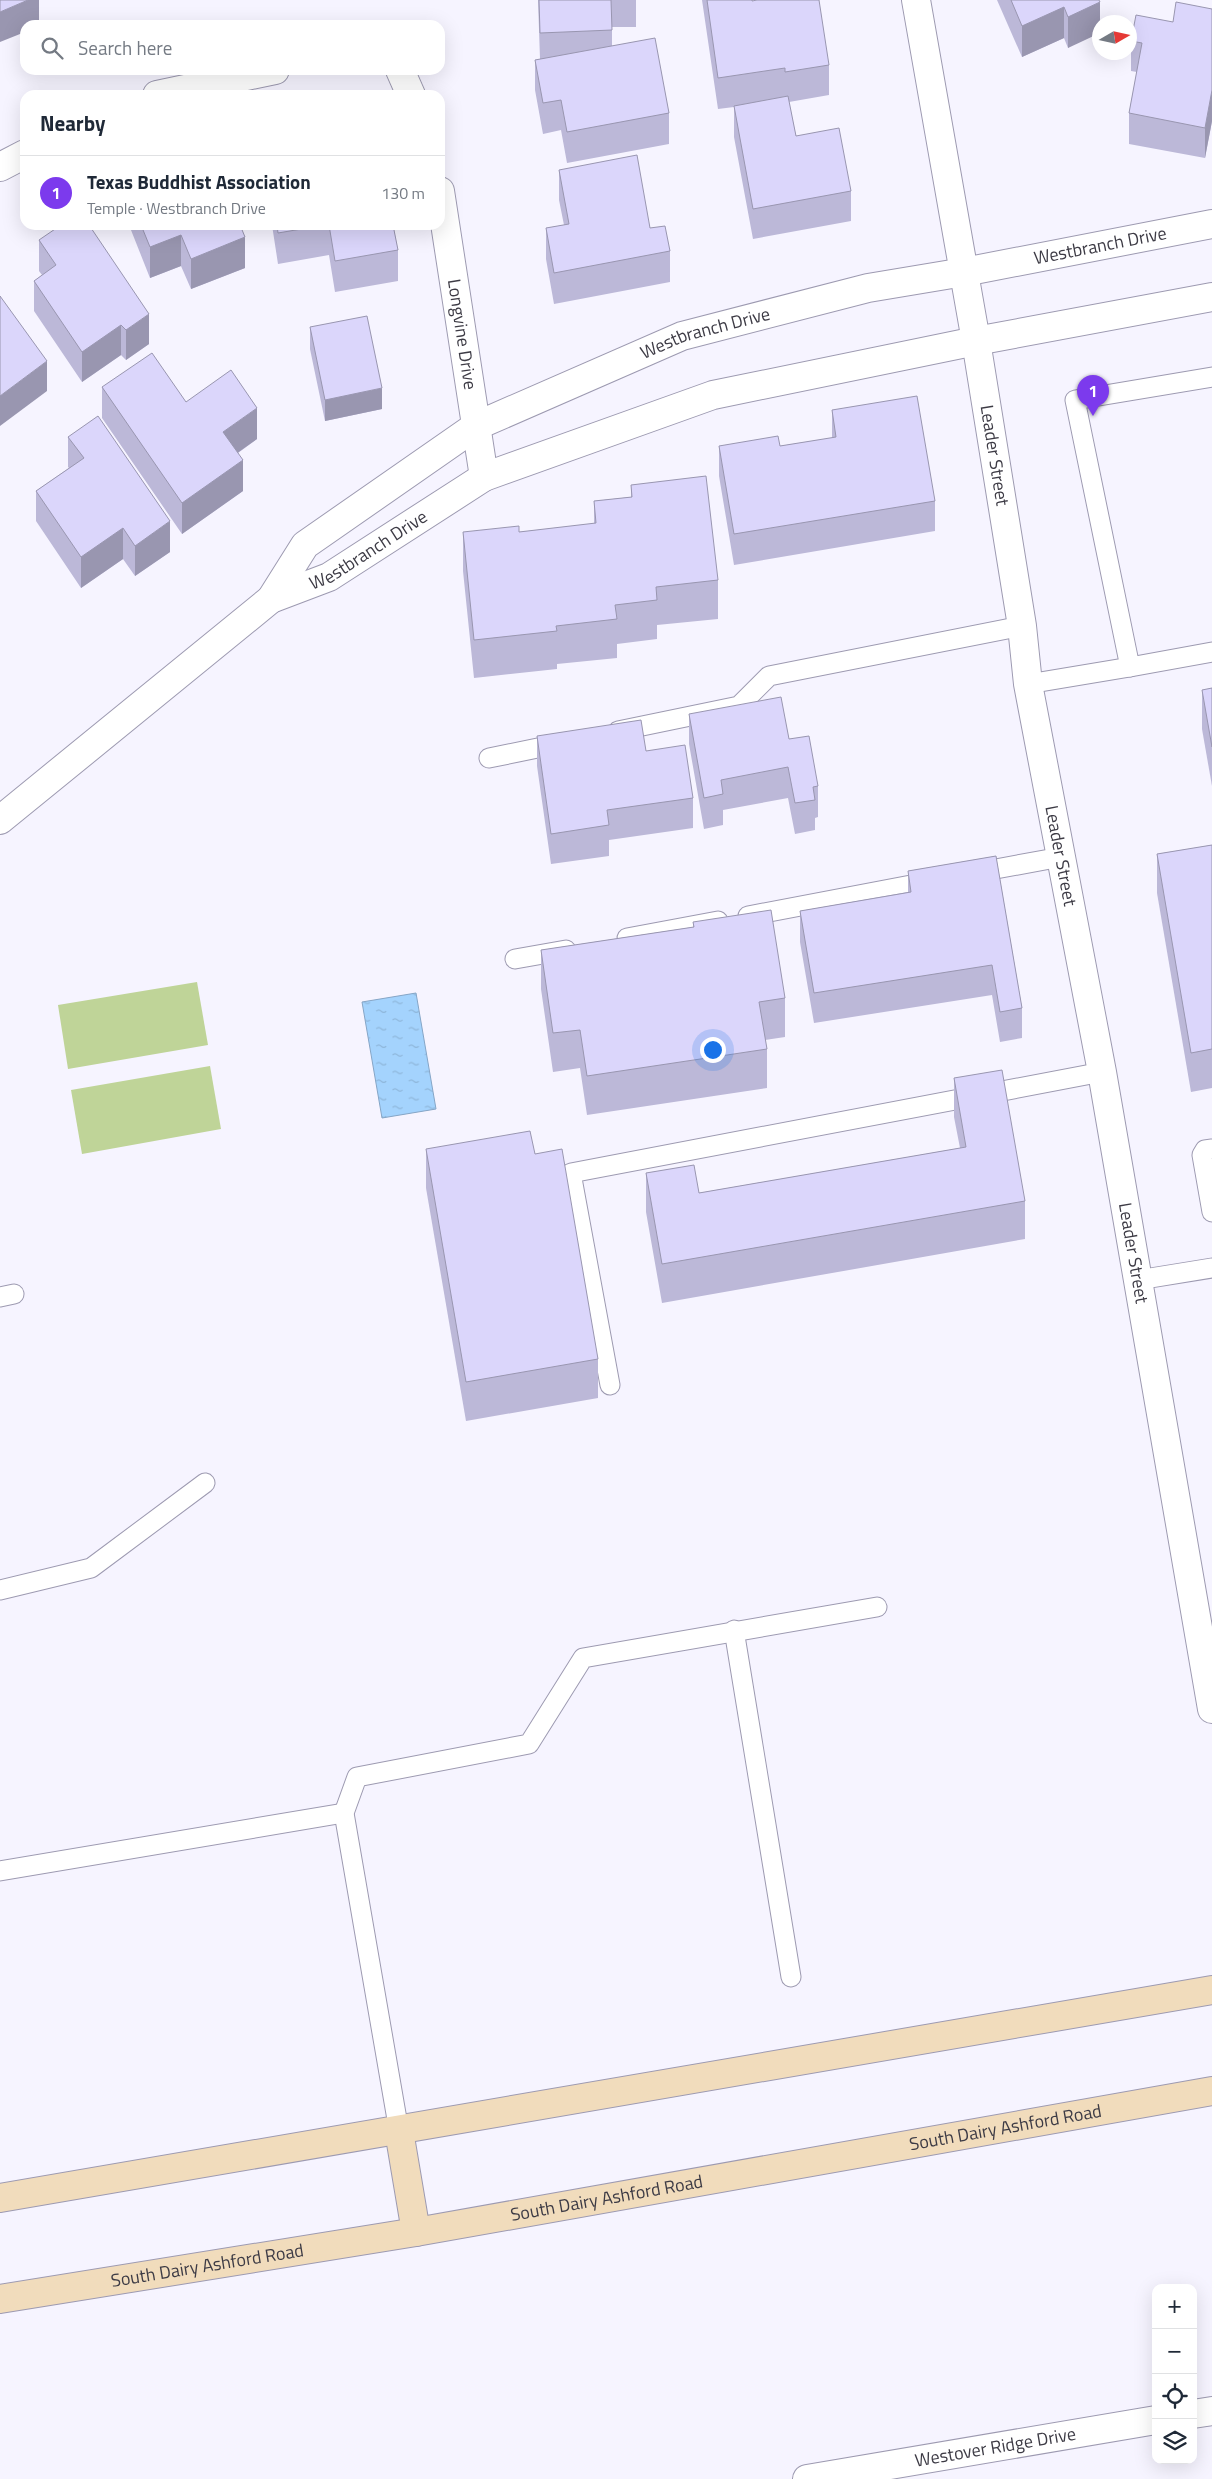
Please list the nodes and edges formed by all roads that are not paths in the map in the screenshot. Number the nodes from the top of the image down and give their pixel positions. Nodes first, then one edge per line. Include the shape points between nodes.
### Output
1 (916, 0) edge
2 (251, 75) edge
3 (402, 75) edge
4 (181, 90) edge
5 (409, 90) edge
6 (20, 157) edge
7 (0, 167) edge
8 (445, 224) edge
9 (1212, 224) edge
10 (964, 272) junction
11 (1212, 297) edge
12 (976, 341) junction
13 (1212, 377) edge
14 (476, 426) junction
15 (484, 477) junction
16 (271, 599) junction
17 (1022, 626) junction
18 (1212, 652) edge
19 (1130, 667) junction
20 (1028, 684) junction
21 (604, 734) edge
22 (576, 740) edge
23 (489, 758) dead end
24 (0, 820) edge
25 (1061, 857) junction
26 (612, 941) edge
27 (583, 946) edge
28 (515, 959) dead end
29 (1102, 1072) junction
30 (1212, 1149) edge
31 (1212, 1212) edge
32 (1212, 1268) edge
33 (1138, 1280) junction
34 (610, 1385) dead end
35 (205, 1483) dead end
36 (0, 1590) edge
37 (877, 1607) dead end
38 (734, 1630) junction
39 (1212, 1709) edge
40 (344, 1813) junction
41 (0, 1871) edge
42 (791, 1977) dead end
43 (1212, 1990) edge
44 (1212, 2091) edge
45 (399, 2131) junction
46 (0, 2198) edge
47 (416, 2232) junction
48 (0, 2299) edge
49 (1212, 2411) edge
50 (1197, 2413) edge
51 (1152, 2421) edge
52 (807, 2479) edge

1 - 10 street, Leader Street
2 - 4 street
3 - 5 street
6 - 7 street
8 - 14 street, Longvine Drive
9 - 10 street, Westbranch Drive
10 - 12 street, Leader Street
10 - 14 street, Westbranch Drive via 868,288 682,336
11 - 12 street, Westbranch Drive
12 - 15 street, Westbranch Drive via 713,394
12 - 17 street, Leader Street
13 - 19 lane via 1076,400
14 - 15 street, Longvine Drive
14 - 16 street, Westbranch Drive via 305,545
15 - 16 street, Westbranch Drive via 329,577
16 - 24 street, Westbranch Drive
17 - 20 street, Leader Street
17 - 21 lane via 769,676 739,706
18 - 19 lane
19 - 20 lane
20 - 25 street, Leader Street
22 - 23 lane
25 - 26 lane
25 - 29 street, Leader Street
27 - 28 lane
29 - 33 street, Leader Street
29 - 34 lane via 571,1173
30 - 31 lane via 1202,1155
32 - 33 lane
33 - 39 street, Leader Street
35 - 36 lane via 91,1568
37 - 38 lane
38 - 40 lane via 583,1658 529,1744 357,1777
38 - 42 lane
40 - 41 lane
40 - 45 lane
43 - 45 main road
44 - 47 main road, South Dairy Ashford Road
45 - 46 main road
45 - 47 main road
47 - 48 main road, South Dairy Ashford Road
49 - 50 street
51 - 52 street, Westover Ridge Drive

